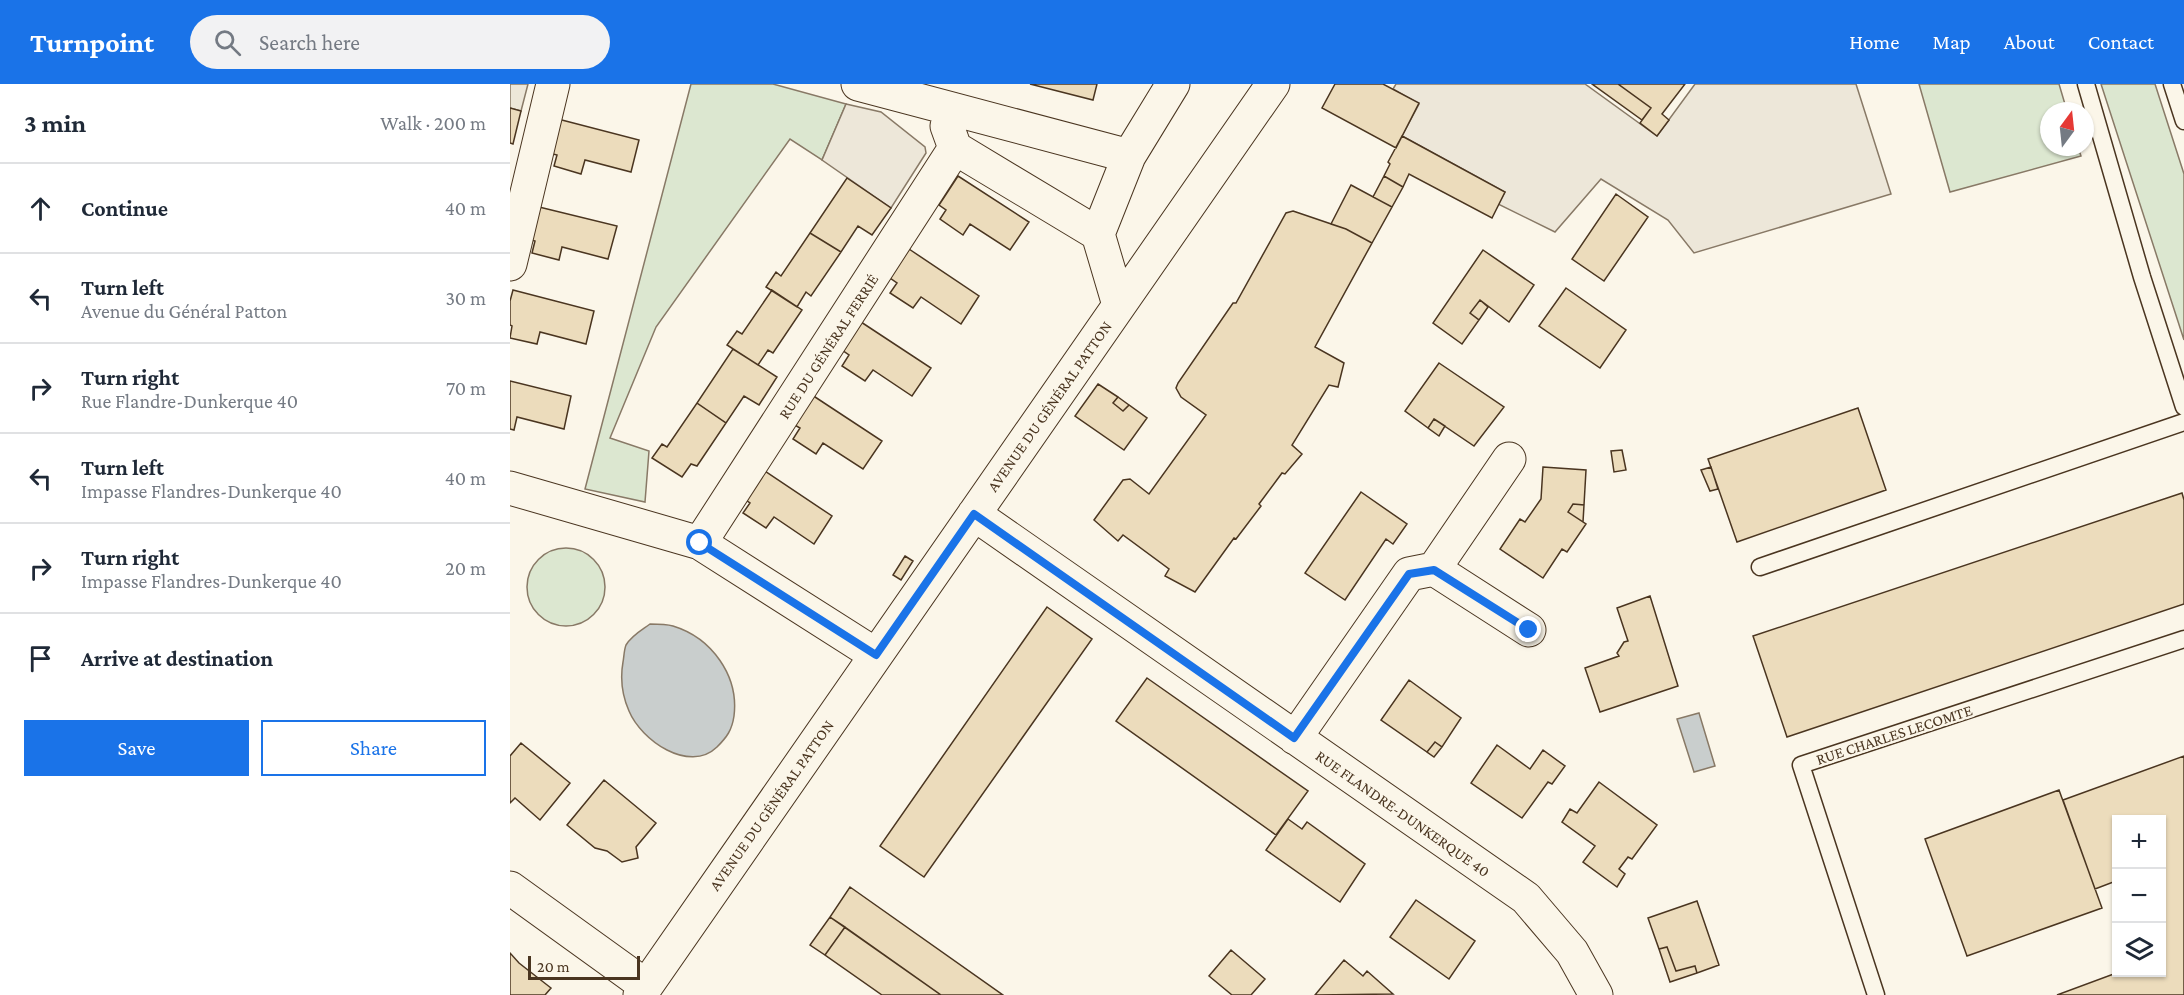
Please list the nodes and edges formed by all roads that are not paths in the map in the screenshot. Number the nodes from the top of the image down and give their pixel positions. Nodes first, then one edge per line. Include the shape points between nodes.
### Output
1 (553, 84) edge
2 (858, 84) edge
3 (1173, 84) edge
4 (1273, 84) edge
5 (2086, 84) edge
6 (2172, 84) edge
7 (939, 105) junction
8 (2184, 121) edge
9 (955, 148) junction
10 (1129, 156) junction
11 (1098, 234) junction
12 (510, 264) edge
13 (1119, 305) junction
14 (2184, 407) edge
15 (2184, 422) edge
16 (1509, 459) dead end
17 (510, 488) edge
18 (974, 514) junction
19 (700, 543) junction
20 (1761, 567) dead end
21 (1434, 570) junction
22 (1529, 630) dead end
23 (2184, 639) edge
24 (876, 655) junction
25 (1294, 738) junction
26 (510, 888) edge
27 (643, 991) edge
28 (1596, 995) edge
29 (1876, 995) edge

1 - 12 street
2 - 7 street
3 - 10 street
4 - 13 street, AVENUE DU GÉNÉRAL PATTON
5 - 14 lane
6 - 8 lane
7 - 9 street
7 - 10 street
9 - 11 street
9 - 19 street, RUE DU GÉNÉRAL FERRIÉ
10 - 11 street
11 - 13 street
13 - 18 street, AVENUE DU GÉNÉRAL PATTON
15 - 20 lane
16 - 21 street
17 - 19 street
18 - 24 street, AVENUE DU GÉNÉRAL PATTON
18 - 25 street, RUE FLANDRE-DUNKERQUE 40
19 - 24 street
21 - 22 street
21 - 25 street via 1409,574
23 - 29 lane, RUE CHARLES LECOMTE via 1801,765
24 - 27 street, AVENUE DU GÉNÉRAL PATTON
25 - 28 street, RUE FLANDRE-DUNKERQUE 40 via 1526,898 1572,952
26 - 27 street

